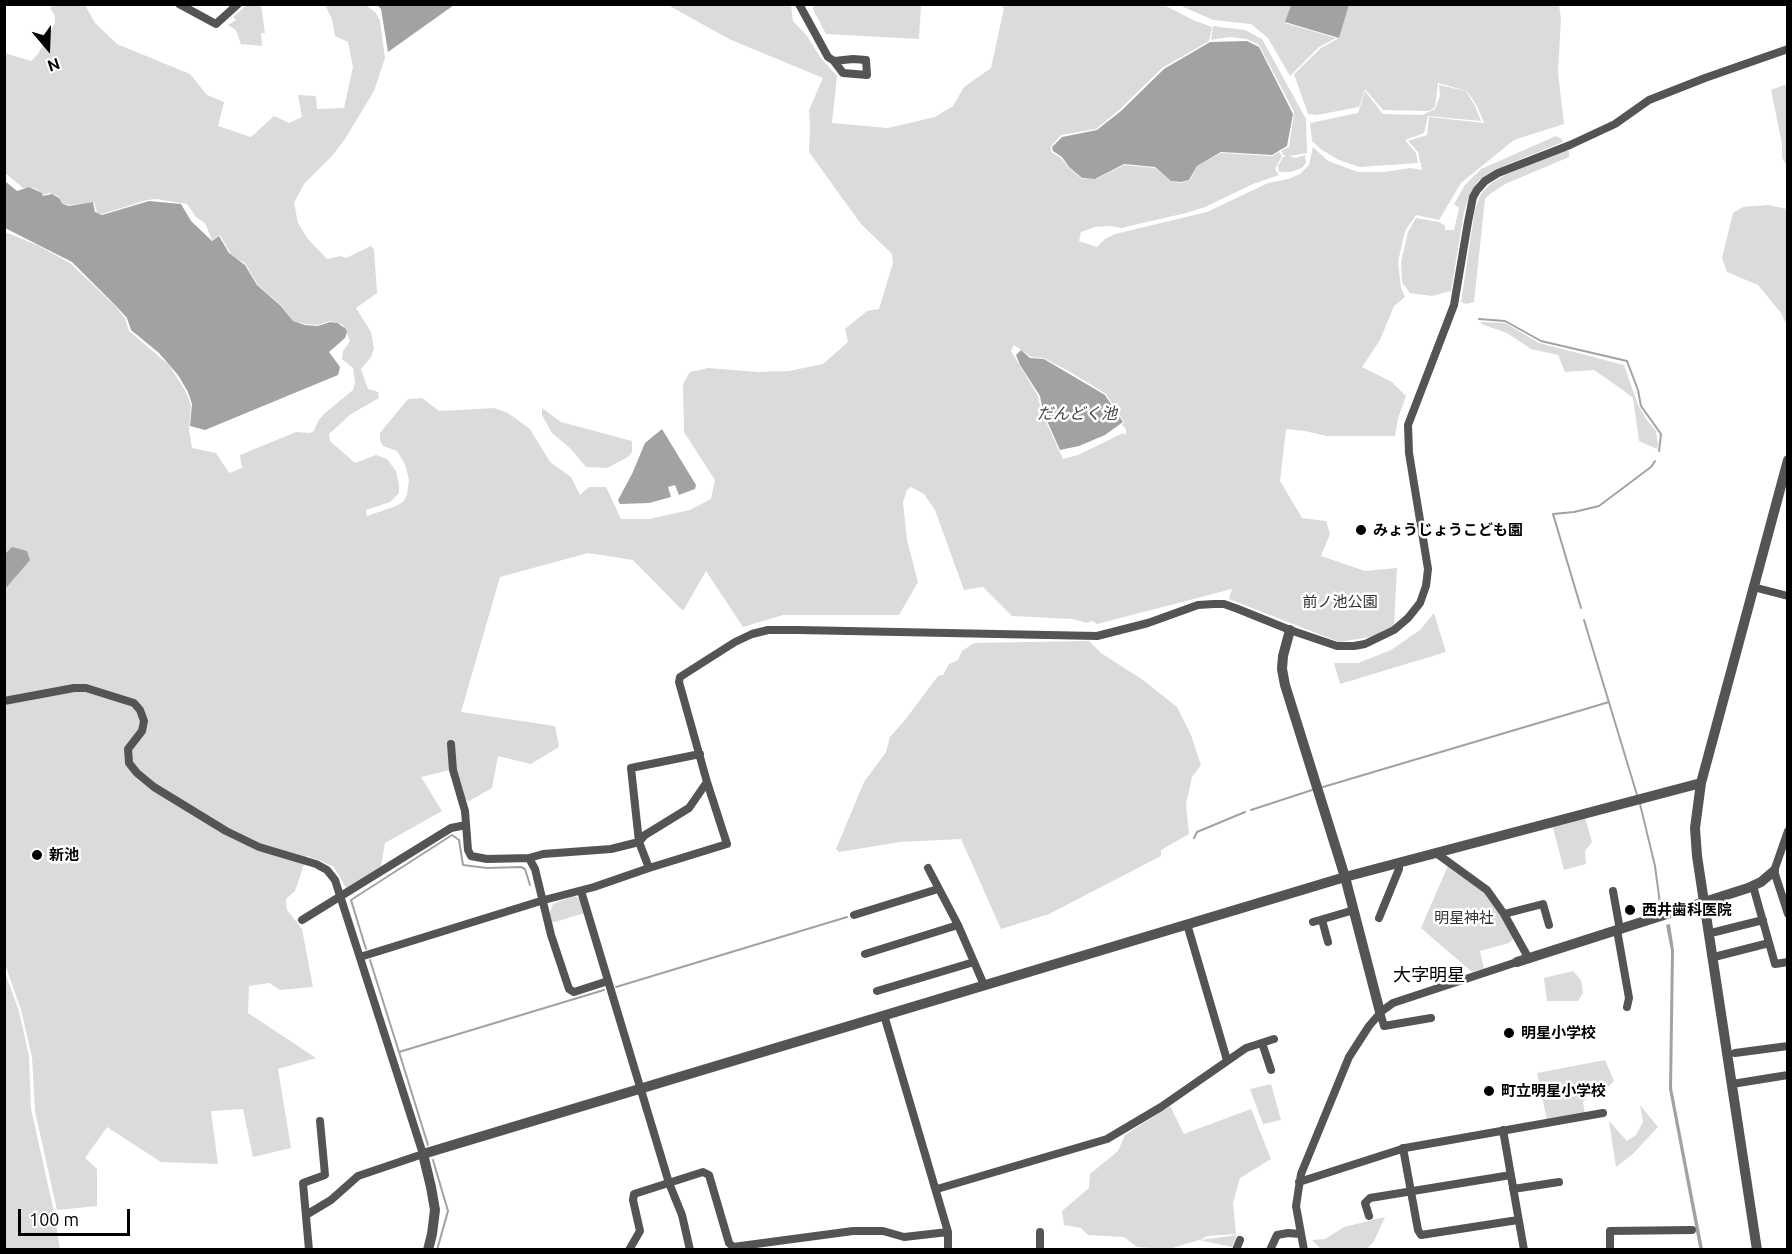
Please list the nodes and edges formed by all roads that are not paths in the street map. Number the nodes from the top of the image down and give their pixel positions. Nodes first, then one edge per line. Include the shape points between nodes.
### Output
1 (179, 4) edge
2 (238, 4) edge
3 (799, 4) edge
4 (1788, 49) edge
5 (834, 61) dead end
6 (1788, 460) edge
7 (1754, 587) junction
8 (1788, 596) edge
9 (1290, 630) junction
10 (4, 701) edge
11 (451, 744) dead end
12 (699, 754) junction
13 (706, 782) junction
14 (1701, 783) junction
15 (466, 825) junction
16 (1788, 831) edge
17 (639, 842) junction
18 (1436, 853) junction
19 (529, 858) junction
20 (1399, 863) junction
21 (649, 868) junction
22 (928, 868) dead end
23 (1774, 871) junction
24 (1345, 877) junction
25 (1753, 886) junction
26 (938, 889) junction
27 (581, 891) junction
28 (1613, 891) dead end
29 (342, 896) junction
30 (544, 900) junction
31 (1705, 902) junction
32 (1354, 910) junction
33 (1504, 914) junction
34 (1788, 914) edge
35 (854, 915) dead end
36 (1379, 918) dead end
37 (302, 920) dead end
38 (1763, 920) junction
39 (1187, 924) junction
40 (958, 925) junction
41 (1549, 925) dead end
42 (1619, 930) junction
43 (1715, 932) dead end
44 (1328, 942) dead end
45 (1769, 943) junction
46 (865, 954) dead end
47 (1718, 956) dead end
48 (360, 957) junction
49 (1528, 959) junction
50 (974, 962) junction
51 (1517, 962) joint
52 (1788, 962) edge
53 (608, 981) junction
54 (984, 985) junction
55 (877, 992) dead end
56 (1627, 1007) dead end
57 (1380, 1012) junction
58 (884, 1015) junction
59 (1431, 1018) dead end
60 (1274, 1039) dead end
61 (1262, 1042) junction
62 (1788, 1046) edge
63 (1735, 1053) dead end
64 (1227, 1060) junction
65 (1271, 1070) dead end
66 (1788, 1076) edge
67 (1732, 1084) junction
68 (641, 1089) junction
69 (1603, 1113) dead end
70 (320, 1121) dead end
71 (1503, 1130) junction
72 (1403, 1148) junction
73 (423, 1154) junction
74 (1511, 1175) junction
75 (1299, 1182) junction
76 (1559, 1182) dead end
77 (669, 1183) junction
78 (936, 1189) junction
79 (1513, 1189) junction
80 (1411, 1193) junction
81 (306, 1215) junction
82 (1369, 1216) dead end
83 (1518, 1220) junction
84 (1692, 1230) dead end
85 (948, 1232) junction
86 (1040, 1232) dead end
87 (1300, 1234) junction
88 (1240, 1240) dead end
89 (309, 1250) edge
90 (428, 1250) edge
91 (629, 1250) edge
92 (690, 1250) edge
93 (948, 1250) edge
94 (1040, 1250) edge
95 (1236, 1250) edge
96 (1270, 1250) edge
97 (1304, 1250) edge
98 (1524, 1250) edge
99 (1610, 1250) edge
100 (1757, 1250) edge

1 - 2 street via 216,24
3 - 5 street via 828,57
4 - 9 street via 1648,100 1603,130 1498,173 1481,185 1473,197 1454,305 1408,425 1409,453 1428,561 1423,595 1408,618 1394,630 1354,646 1328,644
6 - 7 street
7 - 8 street
7 - 14 street
9 - 12 street via 1238,609 1214,604 1198,605 1097,636 760,632 744,637 680,677
9 - 24 street via 1282,662 1285,685
10 - 29 street via 86,688 134,703 144,721 142,731 128,749 129,763 136,773 226,831 259,847 322,867 335,880
11 - 15 street
12 - 13 street
12 - 17 street via 631,768
13 - 17 street via 689,808
13 - 21 street via 727,844
14 - 18 street
14 - 31 street via 1695,841
15 - 19 street via 471,856
15 - 29 street via 451,828
16 - 23 street
17 - 19 street
17 - 21 street
18 - 20 street
18 - 33 street via 1487,890
19 - 30 street
20 - 24 street
20 - 36 street
21 - 27 street
22 - 26 street
23 - 25 street
23 - 34 street
24 - 32 street
24 - 39 street
25 - 31 street
25 - 38 street
26 - 35 street
26 - 40 street
27 - 30 street
27 - 53 street
28 - 42 street
29 - 37 street
29 - 48 street
30 - 48 street
30 - 53 street via 570,990
31 - 42 street
31 - 67 street
32 - 44 street via 1318,921
32 - 57 street
33 - 41 street via 1543,904
33 - 49 street
38 - 43 street
38 - 45 street
39 - 54 street
39 - 64 street
40 - 46 street
40 - 50 street
42 - 49 street
42 - 56 street
45 - 47 street
45 - 52 street via 1775,964
48 - 73 street
49 - 51 street
50 - 54 street
50 - 55 street
51 - 57 street via 1404,999
53 - 68 street
54 - 58 street
57 - 59 street via 1384,1026
57 - 75 street via 1349,1057
58 - 68 street
58 - 78 street
60 - 61 street
61 - 64 street
61 - 65 street
62 - 63 street
64 - 78 street via 1161,1107 1107,1138
66 - 67 street
67 - 100 street
68 - 73 street
68 - 77 street
69 - 71 street
70 - 81 street via 325,1175 303,1183
71 - 72 street
71 - 74 street
72 - 75 street
72 - 80 street
73 - 81 street via 358,1176
73 - 90 street via 435,1210
74 - 79 street
74 - 80 street
75 - 87 street via 1296,1206
76 - 79 street
77 - 85 street via 704,1172 709,1175 733,1247 853,1232 883,1231 904,1237
77 - 91 street via 634,1194 640,1231
77 - 92 street
78 - 85 street
79 - 83 street
80 - 82 street via 1370,1198 1365,1203
80 - 83 street via 1421,1235
81 - 89 street
83 - 98 street
84 - 99 street via 1610,1231
85 - 93 street
86 - 94 street
87 - 96 street via 1277,1235
87 - 97 street
88 - 95 street

